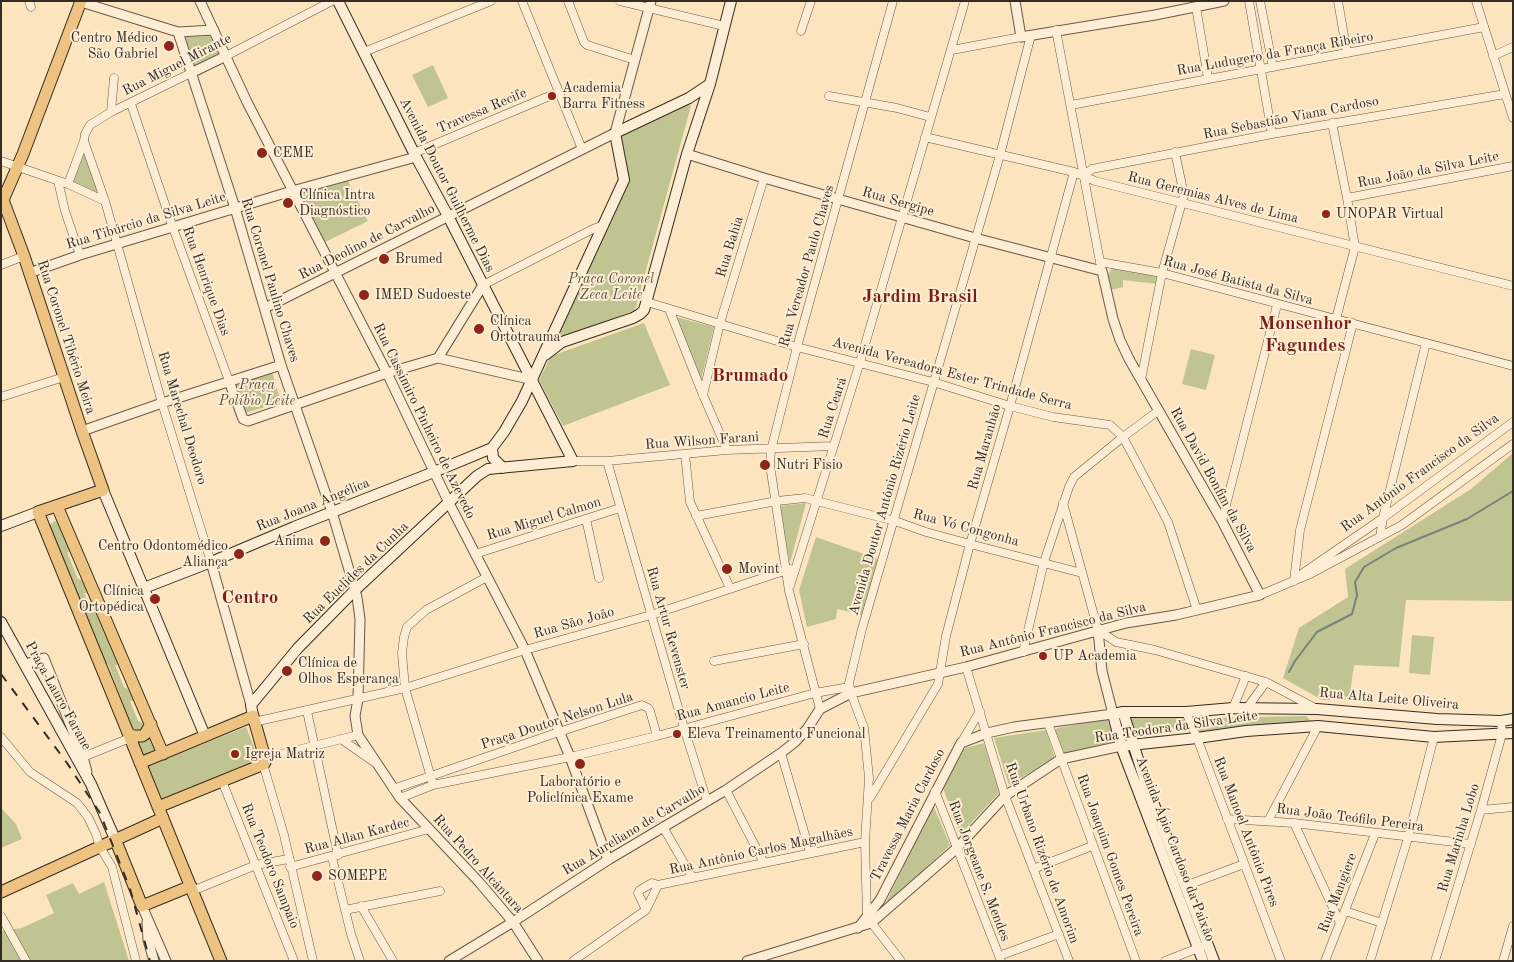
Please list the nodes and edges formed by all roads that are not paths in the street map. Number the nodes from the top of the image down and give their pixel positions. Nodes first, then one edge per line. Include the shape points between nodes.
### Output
1 (81, 1) edge
2 (200, 1) edge
3 (332, 1) edge
4 (338, 1) edge
5 (491, 1) edge
6 (522, 1) edge
7 (568, 1) edge
8 (620, 1) edge
9 (731, 1) edge
10 (810, 1) edge
11 (893, 1) edge
12 (956, 1) edge
13 (1015, 1) edge
14 (1224, 1) edge
15 (1249, 1) edge
16 (1260, 1) edge
17 (1338, 1) edge
18 (1476, 1) edge
19 (965, 2) edge
20 (650, 5) edge
21 (1196, 7) junction
22 (724, 26) junction
23 (1484, 27) junction
24 (214, 30) junction
25 (1056, 30) junction
26 (801, 31) dead end
27 (178, 32) junction
28 (1026, 36) junction
29 (1513, 47) edge
30 (952, 50) junction
31 (364, 52) junction
32 (1347, 53) junction
33 (226, 56) junction
34 (1493, 56) junction
35 (635, 60) junction
36 (1273, 67) junction
37 (1261, 69) junction
38 (191, 73) junction
39 (114, 78) dead end
40 (1208, 78) junction
41 (710, 84) junction
42 (560, 92) junction
43 (1505, 94) junction
44 (829, 96) dead end
45 (689, 98) junction
46 (864, 102) junction
47 (131, 104) junction
48 (1071, 104) junction
49 (111, 112) junction
50 (930, 118) junction
51 (1513, 118) edge
52 (699, 120) junction
53 (1332, 123) junction
54 (615, 133) junction
55 (1272, 134) junction
56 (925, 137) junction
57 (84, 141) junction
58 (582, 149) junction
59 (1175, 152) junction
60 (687, 154) junction
61 (415, 155) junction
62 (1000, 155) junction
63 (1, 161) edge
64 (1513, 166) edge
65 (18, 167) junction
66 (1074, 172) junction
67 (1084, 175) junction
68 (764, 178) junction
69 (58, 181) junction
70 (68, 184) junction
71 (292, 191) junction
72 (2, 198) edge
73 (1347, 198) junction
74 (839, 199) junction
75 (104, 201) junction
76 (1181, 203) junction
77 (235, 208) junction
78 (448, 216) junction
79 (902, 217) junction
80 (604, 225) junction
81 (173, 228) junction
82 (975, 238) junction
83 (117, 245) junction
84 (1355, 247) junction
85 (80, 255) junction
86 (24, 256) junction
87 (1050, 259) junction
88 (1, 265) edge
89 (1101, 267) junction
90 (29, 273) junction
91 (1162, 273) junction
92 (335, 274) junction
93 (483, 285) junction
94 (1513, 286) edge
95 (647, 302) junction
96 (1277, 305) junction
97 (265, 308) junction
98 (669, 309) junction
99 (1336, 319) junction
100 (720, 323) junction
101 (1354, 324) junction
102 (555, 330) junction
103 (562, 342) junction
104 (1426, 343) junction
105 (797, 347) junction
106 (544, 356) junction
107 (438, 358) junction
108 (860, 362) junction
109 (280, 364) junction
110 (1513, 366) edge
111 (387, 373) junction
112 (64, 377) junction
113 (533, 380) junction
114 (1141, 380) junction
115 (229, 381) junction
116 (933, 382) junction
117 (703, 395) junction
118 (1, 397) edge
119 (522, 401) junction
120 (544, 402) junction
121 (162, 403) junction
122 (295, 405) junction
123 (1010, 406) junction
124 (1158, 411) junction
125 (1513, 422) edge
126 (82, 431) junction
127 (1123, 437) junction
128 (561, 438) junction
129 (1513, 444) edge
130 (833, 446) junction
131 (492, 448) junction
132 (727, 450) junction
133 (771, 450) junction
134 (685, 454) junction
135 (607, 461) junction
136 (573, 462) junction
137 (550, 464) junction
138 (503, 468) junction
139 (434, 472) junction
140 (103, 490) junction
141 (776, 501) junction
142 (818, 501) junction
143 (448, 503) junction
144 (1063, 503) junction
145 (57, 506) junction
146 (620, 508) junction
147 (38, 512) junction
148 (332, 512) junction
149 (696, 516) junction
150 (1383, 518) junction
151 (586, 519) junction
152 (895, 521) junction
153 (1222, 521) junction
154 (1, 526) edge
155 (1380, 537) junction
156 (970, 544) junction
157 (475, 554) junction
158 (211, 562) junction
159 (1044, 562) junction
160 (796, 567) junction
161 (787, 570) junction
162 (1082, 573) junction
163 (486, 577) junction
164 (598, 578) dead end
165 (1294, 581) junction
166 (144, 588) junction
167 (730, 588) junction
168 (355, 590) junction
169 (789, 591) junction
170 (1260, 596) junction
171 (1197, 610) junction
172 (651, 615) junction
173 (1, 622) edge
174 (1098, 630) junction
175 (804, 644) junction
176 (525, 650) junction
177 (1023, 652) junction
178 (714, 662) dead end
179 (26, 664) junction
180 (966, 667) junction
181 (939, 672) junction
182 (1246, 676) junction
183 (1266, 682) junction
184 (405, 688) junction
185 (850, 690) junction
186 (815, 693) junction
187 (358, 699) junction
188 (1233, 708) junction
189 (1247, 708) junction
190 (820, 709) junction
191 (1317, 709) junction
192 (307, 711) junction
193 (980, 711) junction
194 (1186, 712) junction
195 (1118, 713) junction
196 (252, 714) junction
197 (1438, 719) junction
198 (1513, 719) edge
199 (1501, 721) junction
200 (1048, 723) junction
201 (151, 724) junction
202 (1318, 726) junction
203 (684, 728) junction
204 (560, 732) junction
205 (1513, 733) edge
206 (986, 734) junction
207 (1502, 734) junction
208 (358, 735) junction
209 (129, 736) junction
210 (205, 736) junction
211 (657, 736) junction
212 (1, 737) edge
213 (1434, 737) junction
214 (1197, 738) junction
215 (341, 739) junction
216 (961, 742) junction
217 (1133, 745) junction
218 (315, 746) junction
219 (1121, 746) junction
220 (781, 753) junction
221 (163, 754) junction
222 (83, 757) junction
223 (570, 757) junction
224 (1061, 759) junction
225 (264, 761) junction
226 (375, 762) junction
227 (140, 763) junction
228 (431, 776) junction
229 (222, 781) junction
230 (91, 784) junction
231 (433, 785) junction
232 (393, 790) junction
233 (726, 790) junction
234 (935, 791) junction
235 (1005, 796) junction
236 (400, 798) junction
237 (869, 800) junction
238 (707, 801) junction
239 (1513, 808) edge
240 (1481, 810) junction
241 (160, 813) junction
242 (1227, 819) junction
243 (1268, 821) junction
244 (1294, 823) junction
245 (663, 827) junction
246 (429, 829) junction
247 (1375, 834) junction
248 (1408, 838) junction
249 (115, 839) junction
250 (866, 842) junction
251 (1471, 844) junction
252 (1092, 846) junction
253 (100, 847) junction
254 (957, 848) junction
255 (810, 852) junction
256 (335, 856) junction
257 (608, 860) junction
258 (289, 863) junction
259 (764, 863) junction
260 (1244, 864) junction
261 (256, 865) junction
262 (1033, 870) junction
263 (692, 877) junction
264 (658, 885) junction
265 (1185, 886) junction
266 (191, 889) junction
267 (440, 891) dead end
268 (1, 892) edge
269 (361, 906) junction
270 (144, 910) junction
271 (346, 910) junction
272 (646, 910) junction
273 (1345, 911) junction
274 (1190, 913) junction
275 (1, 916) edge
276 (869, 920) junction
277 (513, 922) junction
278 (1340, 923) junction
279 (1382, 923) junction
280 (1513, 926) edge
281 (1059, 934) junction
282 (1203, 946) junction
283 (767, 958) edge
284 (1000, 959) edge
285 (310, 960) edge
286 (1504, 960) edge
287 (26, 961) edge
288 (136, 961) edge
289 (154, 961) edge
290 (166, 961) edge
291 (221, 961) edge
292 (294, 961) edge
293 (360, 961) edge
294 (393, 961) edge
295 (449, 961) edge
296 (538, 961) edge
297 (573, 961) edge
298 (748, 961) edge
299 (901, 961) edge
300 (1069, 961) edge
301 (1136, 961) edge
302 (1165, 961) edge
303 (1203, 961) edge
304 (1214, 961) edge
305 (1281, 961) edge
306 (1325, 961) edge
307 (1370, 961) edge
308 (1435, 961) edge

1 - 27 street
1 - 65 main road
2 - 24 street, Rua Cassimiro Pinheiro de Azevedo
3 - 33 street, Rua Miguel Mirante
4 - 31 main road, Avenida Doutor Guilherme Dias
5 - 31 street
6 - 42 street
7 - 35 street via 587,45
8 - 20 street
9 - 22 main road
10 - 26 street
11 - 46 street, Rua Vereador Paulo Chaves
12 - 19 street
13 - 28 street
14 - 21 street
15 - 37 street
16 - 36 street
17 - 32 street
18 - 23 street
19 - 30 street, Rua Ceará
20 - 22 street
20 - 35 street
21 - 25 street
21 - 40 street
22 - 41 main road
23 - 32 street, Rua Ludugero da França Ribeiro
23 - 34 street
24 - 27 street
24 - 33 street, Rua Cassimiro Pinheiro de Azevedo
25 - 28 street
25 - 48 street
27 - 38 street, Rua Coronel Paulino Chaves
28 - 30 street
28 - 62 street, Avenida Doutor Antônio Rizério Leite
29 - 34 street
30 - 50 street, Rua Ceará
31 - 61 main road, Avenida Doutor Guilherme Dias
32 - 36 street, Rua Ludugero da França Ribeiro
33 - 38 street, Rua Miguel Mirante
33 - 71 street, Rua Cassimiro Pinheiro de Azevedo
34 - 43 street
35 - 54 street
36 - 37 street, Rua Ludugero da França Ribeiro
37 - 40 street, Rua Ludugero da França Ribeiro
37 - 55 street
38 - 47 street, Rua Miguel Mirante
38 - 77 street, Rua Coronel Paulino Chaves
39 - 49 street
40 - 48 street, Rua Ludugero da França Ribeiro
41 - 45 main road
41 - 52 main road
42 - 58 street
42 - 61 street, Travessa Recife
43 - 51 street
43 - 53 street, Rua Sebastião Viana Cardoso
44 - 46 street
45 - 52 main road via 696,107
45 - 54 main road
46 - 50 street
46 - 74 street, Rua Vereador Paulo Chaves
47 - 49 street, Rua Miguel Mirante
47 - 81 street, Rua Henrique Dias
48 - 67 street
49 - 57 street, Rua Miguel Mirante via 90,125
50 - 56 street, Rua Ceará
52 - 60 main road
53 - 55 street, Rua Sebastião Viana Cardoso
53 - 73 street
54 - 58 street, Rua Deolino de Carvalho
54 - 80 main road via 624,180
55 - 59 street, Rua Sebastião Viana Cardoso
56 - 62 street, Rua Geremias Alves de Lima
56 - 79 street, Rua Ceará
57 - 70 street, Rua Miguel Mirante
57 - 75 street, Rua Marechal Deodoro
58 - 78 street, Rua Deolino de Carvalho
59 - 67 street, Rua Sebastião Viana Cardoso via 1092,170
59 - 76 street via 1184,194
60 - 68 street, Rua Sergipe
60 - 95 main road
61 - 71 street, Rua Tibúrcio da Silva Leite
61 - 78 main road, Avenida Doutor Guilherme Dias
62 - 66 street, Rua Geremias Alves de Lima
62 - 82 street, Avenida Doutor Antônio Rizério Leite
63 - 65 street
64 - 73 street, Rua João da Silva Leite
65 - 69 street
65 - 72 main road
66 - 67 street, Rua Geremias Alves de Lima
66 - 87 street, Rua Maranhão
67 - 76 street, Rua Geremias Alves de Lima via 1095,181
67 - 89 street
68 - 74 street, Rua Sergipe
68 - 100 street, Rua Bahia
69 - 70 street
69 - 85 street
70 - 75 street
71 - 77 street, Rua Tibúrcio da Silva Leite
71 - 92 street, Rua Cassimiro Pinheiro de Azevedo
72 - 86 main road, Rua Coronel Tibério Meira
73 - 84 street
74 - 79 street, Rua Sergipe
74 - 105 street, Rua Vereador Paulo Chaves
75 - 83 street, Rua Marechal Deodoro
76 - 84 street, Rua Geremias Alves de Lima
76 - 91 street
77 - 81 street, Rua Tibúrcio da Silva Leite
77 - 97 street, Rua Coronel Paulino Chaves
78 - 92 street, Rua Deolino de Carvalho
78 - 93 main road, Avenida Doutor Guilherme Dias
79 - 82 street, Rua Sergipe
79 - 108 street, Rua Ceará
80 - 93 street
80 - 102 main road
81 - 83 street, Rua Tibúrcio da Silva Leite
81 - 115 street, Rua Henrique Dias
82 - 87 street, Rua Sergipe
82 - 116 street, Avenida Doutor Antônio Rizério Leite
83 - 85 street, Rua Tibúrcio da Silva Leite
83 - 121 street, Rua Marechal Deodoro
84 - 94 street, Rua Geremias Alves de Lima
84 - 99 street
85 - 90 street, Rua Tibúrcio da Silva Leite
86 - 88 street
86 - 90 main road, Rua Coronel Tibério Meira
87 - 89 street, Rua Sergipe
87 - 123 street, Rua Maranhão
89 - 91 street, Rua José Batista da Silva
89 - 114 street, Rua David Bonfim da Silva via 1120,340
90 - 112 main road, Rua Coronel Tibério Meira
91 - 96 street, Rua José Batista da Silva
91 - 114 street
92 - 97 street, Rua Deolino de Carvalho
92 - 111 street, Rua Cassimiro Pinheiro de Azevedo
93 - 107 street
93 - 113 main road, Avenida Doutor Guilherme Dias
95 - 98 street, Avenida Vereadora Ester Trindade Serra
95 - 103 main road via 640,314 633,318
96 - 99 street, Rua José Batista da Silva
96 - 153 street
97 - 109 street, Rua Coronel Paulino Chaves
98 - 100 street, Avenida Vereadora Ester Trindade Serra
98 - 117 street
99 - 101 street, Rua José Batista da Silva
100 - 105 street, Avenida Vereadora Ester Trindade Serra
100 - 117 street, Rua Bahia
101 - 104 street, Rua José Batista da Silva
101 - 165 street via 1300,530
102 - 103 main road
102 - 106 main road
103 - 106 main road
104 - 110 street, Rua José Batista da Silva
104 - 150 street
105 - 108 street, Avenida Vereadora Ester Trindade Serra
105 - 133 street, Rua Vereador Paulo Chaves
106 - 113 main road
107 - 111 street
107 - 113 street
108 - 116 street, Avenida Vereadora Ester Trindade Serra
108 - 130 street, Rua Ceará
109 - 115 street
109 - 122 street, Rua Coronel Paulino Chaves
111 - 122 street
111 - 139 street, Rua Cassimiro Pinheiro de Azevedo
112 - 118 street
112 - 126 main road, Rua Coronel Tibério Meira
113 - 119 main road
113 - 120 main road, Avenida Doutor Guilherme Dias
114 - 124 street, Rua David Bonfim da Silva
115 - 121 street
115 - 122 street via 245,421
116 - 123 street, Avenida Vereadora Ester Trindade Serra
116 - 152 street, Avenida Doutor Antônio Rizério Leite
117 - 132 street
119 - 120 main road via 531,397
119 - 131 main road
120 - 128 main road, Avenida Doutor Guilherme Dias
121 - 126 street
121 - 158 street, Rua Marechal Deodoro
122 - 148 street, Rua Coronel Paulino Chaves
123 - 127 street, Avenida Vereadora Ester Trindade Serra via 1053,417 1110,425
123 - 156 street, Rua Maranhão
124 - 127 street
124 - 153 street, Rua David Bonfim da Silva
125 - 150 street, Rua Antônio Francisco da Silva
126 - 140 main road, Rua Coronel Tibério Meira
127 - 144 street via 1074,478
127 - 171 street, Avenida Vereadora Ester Trindade Serra via 1168,522
128 - 136 main road, Avenida Doutor Guilherme Dias
128 - 137 main road via 562,450
129 - 155 street, Rua Antônio Francisco da Silva via 1435,502
130 - 133 street, Rua Wilson Farani
130 - 142 street, Rua Ceará
131 - 138 main road via 494,458
131 - 139 main road, Rua Joana Angélica
132 - 133 street, Rua Wilson Farani
132 - 134 street, Rua Wilson Farani
133 - 141 street, Rua Vereador Paulo Chaves via 770,466
134 - 135 street, Rua Wilson Farani
134 - 149 street via 690,502
135 - 136 street, Rua Wilson Farani
135 - 146 street, Rua Artur Revenster
136 - 137 main road
137 - 138 main road
138 - 143 main road, Rua Euclides da Cunha via 488,469
139 - 143 street, Rua Cassimiro Pinheiro de Azevedo
139 - 148 main road, Rua Joana Angélica
140 - 145 main road
140 - 166 main road
141 - 142 street, Rua Vó Congonha via 806,498
141 - 149 street, Rua Vó Congonha
141 - 161 street, Rua Vereador Paulo Chaves
142 - 152 street, Rua Vó Congonha
142 - 160 street, Rua Ceará
143 - 157 street, Rua Cassimiro Pinheiro de Azevedo
143 - 168 main road, Rua Euclides da Cunha
144 - 159 street
144 - 162 street
145 - 147 main road
145 - 201 main road
146 - 151 street, Rua Miguel Calmon
146 - 172 street, Rua Artur Revenster
147 - 154 main road
147 - 209 main road
148 - 158 main road, Rua Joana Angélica
148 - 168 street, Rua Coronel Paulino Chaves
149 - 167 street
150 - 155 street
150 - 165 street, Rua Antônio Francisco da Silva
151 - 157 street, Rua Miguel Calmon
151 - 164 street
152 - 156 street, Rua Vó Congonha
152 - 185 street, Avenida Doutor Antônio Rizério Leite via 862,629
153 - 170 street, Rua David Bonfim da Silva
155 - 165 street, Rua Antônio Francisco da Silva
156 - 159 street, Rua Vó Congonha
156 - 181 street, Rua Maranhão
157 - 163 street, Rua Cassimiro Pinheiro de Azevedo
158 - 166 main road, Rua Joana Angélica
158 - 196 street, Rua Marechal Deodoro
159 - 162 street, Rua Vó Congonha
159 - 177 street
160 - 161 street, Rua São João
160 - 169 street, Rua Ceará
161 - 167 street, Rua São João
161 - 169 street, Rua Vereador Paulo Chaves
162 - 174 street
163 - 176 street, Rua Cassimiro Pinheiro de Azevedo
163 - 184 street via 426,610 407,627 402,653
165 - 170 street, Rua Antônio Francisco da Silva
166 - 210 main road
167 - 172 street, Rua São João
168 - 187 street, Rua Coronel Paulino Chaves via 360,619
168 - 196 main road, Rua Euclides da Cunha via 298,648
169 - 175 street, Rua Vereador Paulo Chaves
170 - 171 street, Rua Antônio Francisco da Silva
171 - 174 street, Rua Antônio Francisco da Silva
172 - 176 street, Rua São João
172 - 203 street, Rua Artur Revenster
173 - 179 main road, Praça Lauro Farane
174 - 177 street, Rua Antônio Francisco da Silva
174 - 182 street, Rua Alta Leite Oliveira via 1116,642
174 - 195 street, Avenida Ápio Cardoso da Paixão via 1102,671
175 - 178 street
175 - 186 street, Rua Vereador Paulo Chaves
176 - 184 street, Rua São João
176 - 204 street, Rua Cassimiro Pinheiro de Azevedo
177 - 180 street, Rua Antônio Francisco da Silva
179 - 222 street, Praça Lauro Farane via 44,658
179 - 230 main road, Praça Lauro Farane
180 - 181 street, Rua Antônio Francisco da Silva
180 - 193 street, Rua Urbano Rizério de Amorim
181 - 185 street, Rua Antônio Francisco da Silva
181 - 237 street, Rua Maranhão via 938,684
182 - 183 street, Rua Alta Leite Oliveira
182 - 188 street
183 - 189 street
183 - 191 street, Rua Alta Leite Oliveira
184 - 187 street, Rua São João
184 - 228 street
185 - 186 street, Rua Amancio Leite
185 - 190 street, Rua Antônio Francisco da Silva
185 - 237 street via 864,728
186 - 190 street, Rua Vereador Paulo Chaves
186 - 203 street, Rua Amancio Leite
187 - 192 street, Rua São João
187 - 208 street, Rua Coronel Paulino Chaves via 355,716
188 - 189 main road, Rua Teodora da Silva Leite
188 - 194 main road, Rua Teodora da Silva Leite
189 - 191 main road, Rua Teodora da Silva Leite
190 - 220 street, Rua Aureliano de Carvalho via 807,730
191 - 197 main road, Rua Alta Leite Oliveira
192 - 196 street, Rua São João
192 - 218 street
193 - 206 street, Rua Urbano Rizério de Amorim
193 - 216 street, Travessa Maria Cardoso
194 - 195 main road, Rua Teodora da Silva Leite
194 - 214 street, Rua Manoel Antônio Pires
195 - 200 street, Rua Teodora da Silva Leite
195 - 217 main road, Avenida Ápio Cardoso da Paixão
195 - 219 main road, Avenida Ápio Cardoso da Paixão
196 - 210 main road
196 - 225 main road
197 - 199 main road, Rua Alta Leite Oliveira
197 - 213 main road
198 - 199 main road, Rua Alta Leite Oliveira
199 - 207 street, Rua Marinha Lobo
200 - 206 street, Rua Teodora da Silva Leite
200 - 224 street, Rua Joaquim Gomes Pereira
201 - 209 main road via 142,736
201 - 221 main road
202 - 213 main road
202 - 214 main road, Rua Teodora da Silva Leite via 1246,730
202 - 243 street
203 - 211 street, Rua Amancio Leite
203 - 238 street, Rua Artur Revenster
204 - 211 street, Praça Doutor Nelson Lula via 642,706 650,711
204 - 223 street, Rua Cassimiro Pinheiro de Azevedo
204 - 228 street, Praça Doutor Nelson Lula
205 - 207 main road
206 - 216 street, Rua Teodora da Silva Leite
206 - 235 street, Rua Urbano Rizério de Amorim
207 - 213 main road
207 - 240 street, Rua Marinha Lobo
208 - 215 street
208 - 226 street, Rua Pedro Alcântara
209 - 222 street
209 - 227 main road
210 - 221 main road
211 - 223 street
212 - 253 street via 30,772 77,804 88,816
213 - 248 street
214 - 217 main road, Rua Teodora da Silva Leite
214 - 242 street, Rua Manoel Antônio Pires
215 - 218 street
215 - 226 street
216 - 234 street, Travessa Maria Cardoso
217 - 219 main road, Rua Teodora da Silva Leite
217 - 265 main road, Avenida Ápio Cardoso da Paixão
218 - 225 street
218 - 256 street
219 - 224 street, Rua Teodora da Silva Leite
219 - 274 main road, Avenida Ápio Cardoso da Paixão
220 - 233 street, Rua Aureliano de Carvalho
220 - 255 street
221 - 227 main road
222 - 230 street, Praça Lauro Farane
223 - 231 street
223 - 257 street, Rua Cassimiro Pinheiro de Azevedo
224 - 235 street, Rua Teodora da Silva Leite
224 - 252 street, Rua Joaquim Gomes Pereira
225 - 229 main road
225 - 258 street
226 - 232 street, Rua Pedro Alcântara
227 - 241 main road
228 - 231 street
228 - 232 street, Praça Doutor Nelson Lula
229 - 241 main road
229 - 261 street, Rua Teodoro Sampaio
230 - 249 main road, Praça Lauro Farane
231 - 236 street
232 - 236 street, Rua Pedro Alcântara
233 - 238 street, Rua Aureliano de Carvalho
233 - 259 street
234 - 254 street, Rua Jorgeane S. Mendes
234 - 276 street, Travessa Maria Cardoso
235 - 254 street, Rua Teodora da Silva Leite
235 - 262 street, Rua Urbano Rizério de Amorim
236 - 246 street, Rua Pedro Alcântara
237 - 250 street
238 - 245 street, Rua Aureliano de Carvalho
239 - 240 street
240 - 251 street, Rua Marinha Lobo
241 - 249 main road
241 - 266 main road
242 - 243 street, Rua João Teófilo Pereira
242 - 260 street, Rua Manoel Antônio Pires
243 - 244 street, Rua João Teófilo Pereira
244 - 247 street, Rua João Teófilo Pereira
244 - 278 street
245 - 257 street, Rua Aureliano de Carvalho
245 - 263 street
246 - 256 street, Rua Allan Kardec
246 - 277 street, Rua Pedro Alcântara
247 - 248 street, Rua João Teófilo Pereira
247 - 273 street, Rua Mangiere
248 - 251 street, Rua João Teófilo Pereira
248 - 279 street
249 - 253 main road
249 - 270 main road
250 - 255 street, Rua Antônio Carlos Magalhães
250 - 276 street
251 - 308 street, Rua Marinha Lobo
252 - 262 street
252 - 301 street, Rua Joaquim Gomes Pereira
253 - 268 main road
253 - 288 street via 112,867
254 - 276 street, Rua Teodora da Silva Leite
254 - 284 street, Rua Jorgeane S. Mendes
255 - 259 street, Rua Antônio Carlos Magalhães
256 - 258 street, Rua Allan Kardec
256 - 271 street
257 - 277 street, Rua Aureliano de Carvalho
258 - 261 street, Rua Allan Kardec
258 - 285 street
259 - 263 street, Rua Antônio Carlos Magalhães
260 - 265 street
260 - 305 street, Rua Manoel Antônio Pires
261 - 266 street, Rua Allan Kardec
261 - 292 street, Rua Teodoro Sampaio
262 - 281 street, Rua Urbano Rizério de Amorim
263 - 264 street, Rua Antônio Carlos Magalhães
264 - 272 street, Rua Antônio Carlos Magalhães
264 - 272 street via 652,883 638,893
265 - 274 main road, Avenida Ápio Cardoso da Paixão
266 - 270 main road
266 - 291 main road
267 - 269 street
269 - 271 street
269 - 294 street
270 - 289 street
270 - 290 street
271 - 293 street
272 - 297 street, Rua Antônio Carlos Magalhães
273 - 278 street, Rua Mangiere
273 - 279 street
274 - 282 main road, Avenida Ápio Cardoso da Paixão
275 - 287 street
276 - 283 street, Rua Teodora da Silva Leite via 858,928
276 - 299 street
277 - 295 street, Rua Aureliano de Carvalho
277 - 296 street, Rua Pedro Alcântara
278 - 306 street, Rua Mangiere
279 - 307 street
280 - 286 street
281 - 284 street
281 - 300 street, Rua Urbano Rizério de Amorim
282 - 302 street
282 - 303 main road, Avenida Ápio Cardoso da Paixão
282 - 304 main road, Avenida Ápio Cardoso da Paixão
283 - 298 street, Rua Teodora da Silva Leite

